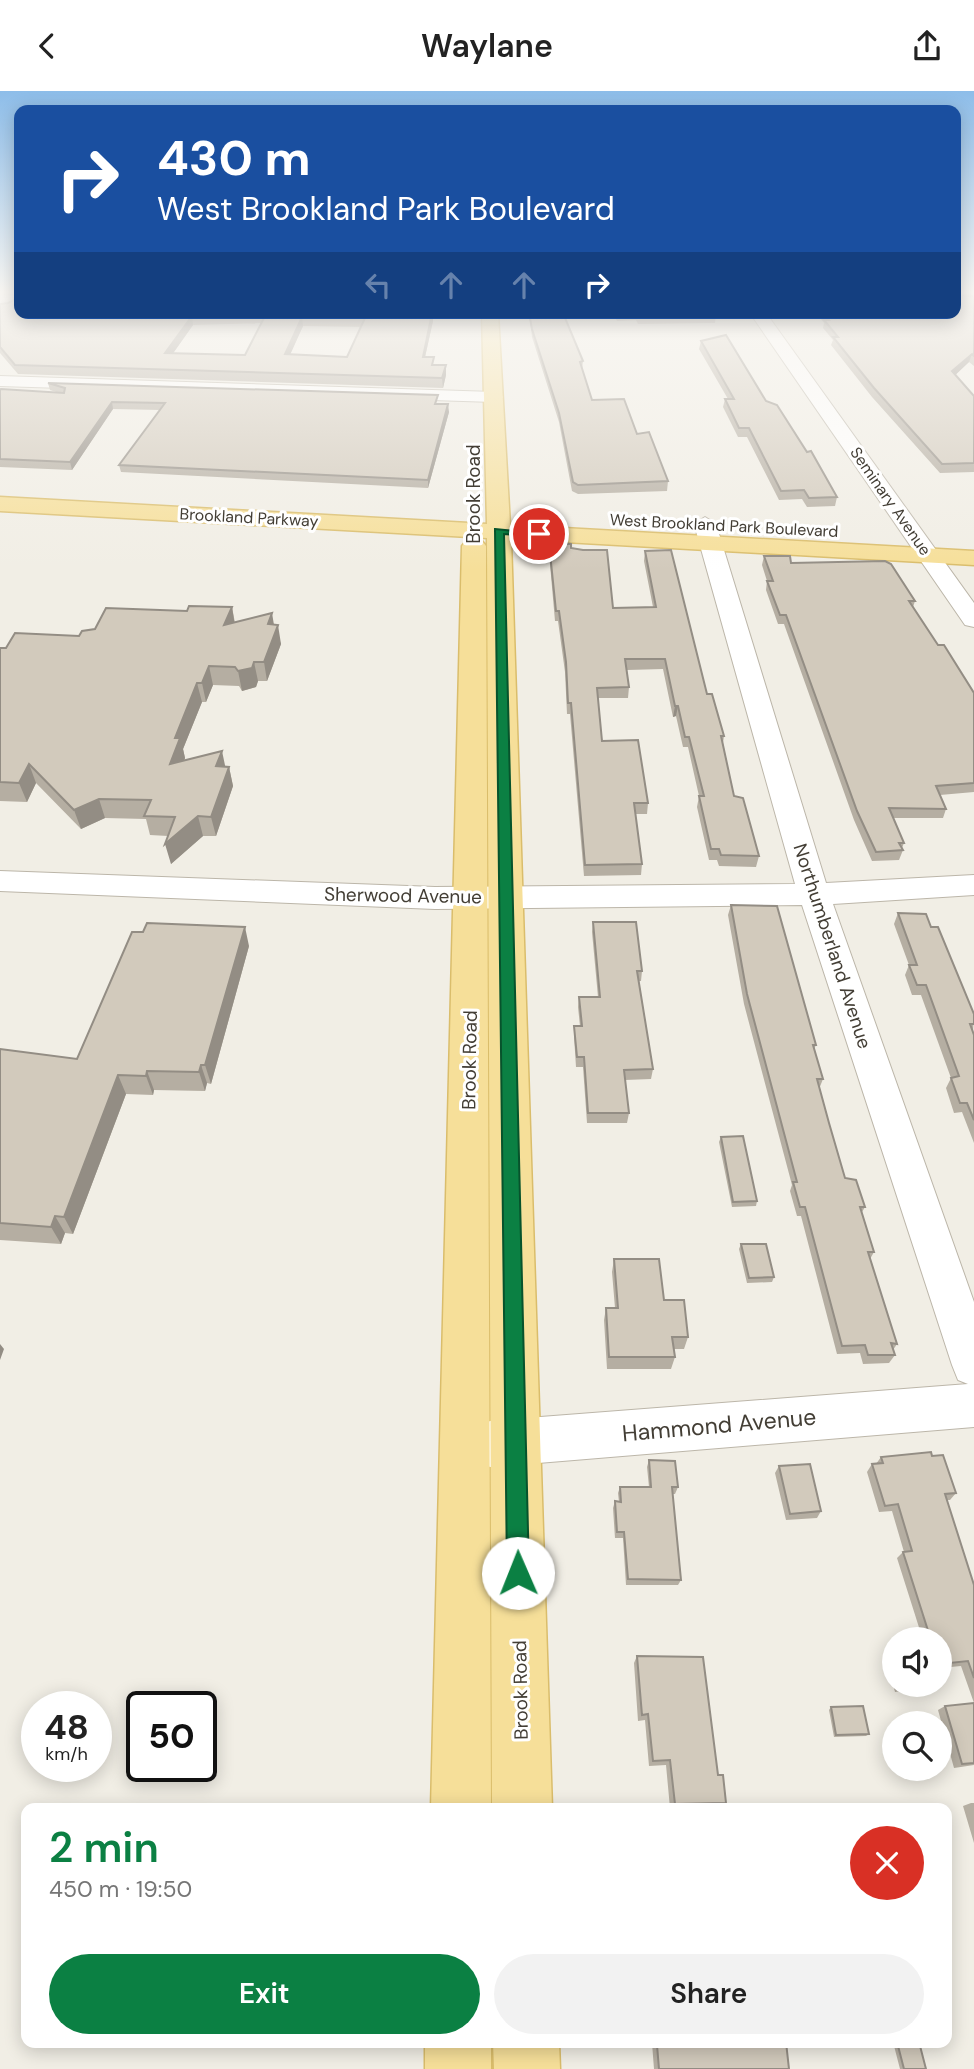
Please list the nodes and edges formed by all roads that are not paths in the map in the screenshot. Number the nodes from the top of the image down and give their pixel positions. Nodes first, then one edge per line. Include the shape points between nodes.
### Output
1 (340, 385) edge
2 (493, 385) edge
3 (809, 385) edge
4 (473, 387) junction
5 (494, 397) junction
6 (473, 419) dead end
7 (0, 488) edge
8 (0, 504) edge
9 (474, 516) junction
10 (499, 523) junction
11 (708, 534) junction
12 (914, 535) junction
13 (974, 538) edge
14 (930, 556) junction
15 (974, 558) edge
16 (974, 620) edge
17 (0, 881) edge
18 (974, 885) edge
19 (814, 894) junction
20 (488, 897) junction
21 (974, 1364) edge
22 (974, 1405) edge
23 (515, 1442) junction
24 (464, 1446) junction
25 (461, 1803) edge
26 (522, 1803) edge
27 (458, 2048) edge
28 (526, 2048) edge
29 (458, 2069) edge
30 (527, 2069) edge

1 - 4 street
2 - 5 main road, Brook Road
3 - 12 street, Seminary Avenue
4 - 5 street
4 - 6 main road, Brook Road
5 - 10 main road, Brook Road
7 - 9 main road, Brookland Parkway
8 - 9 main road, Brookland Parkway
9 - 10 main road, Brookland Parkway
9 - 20 main road, Brook Road
10 - 11 main road, West Brookland Park Boulevard
10 - 20 main road, Brook Road
11 - 12 main road, West Brookland Park Boulevard
11 - 14 main road, West Brookland Park Boulevard
11 - 19 street, Northumberland Avenue
12 - 13 main road, West Brookland Park Boulevard
12 - 14 street, Seminary Avenue
14 - 15 main road, West Brookland Park Boulevard
14 - 16 street, Seminary Avenue
17 - 20 street, Sherwood Avenue
18 - 19 street, Sherwood Avenue
19 - 20 street, Sherwood Avenue
19 - 21 street, Northumberland Avenue
20 - 23 main road, Brook Road
20 - 24 main road, Brook Road
22 - 23 street, Hammond Avenue
23 - 24 street, Hammond Avenue
23 - 26 main road, Brook Road
24 - 25 main road, Brook Road
27 - 29 main road
28 - 30 main road

